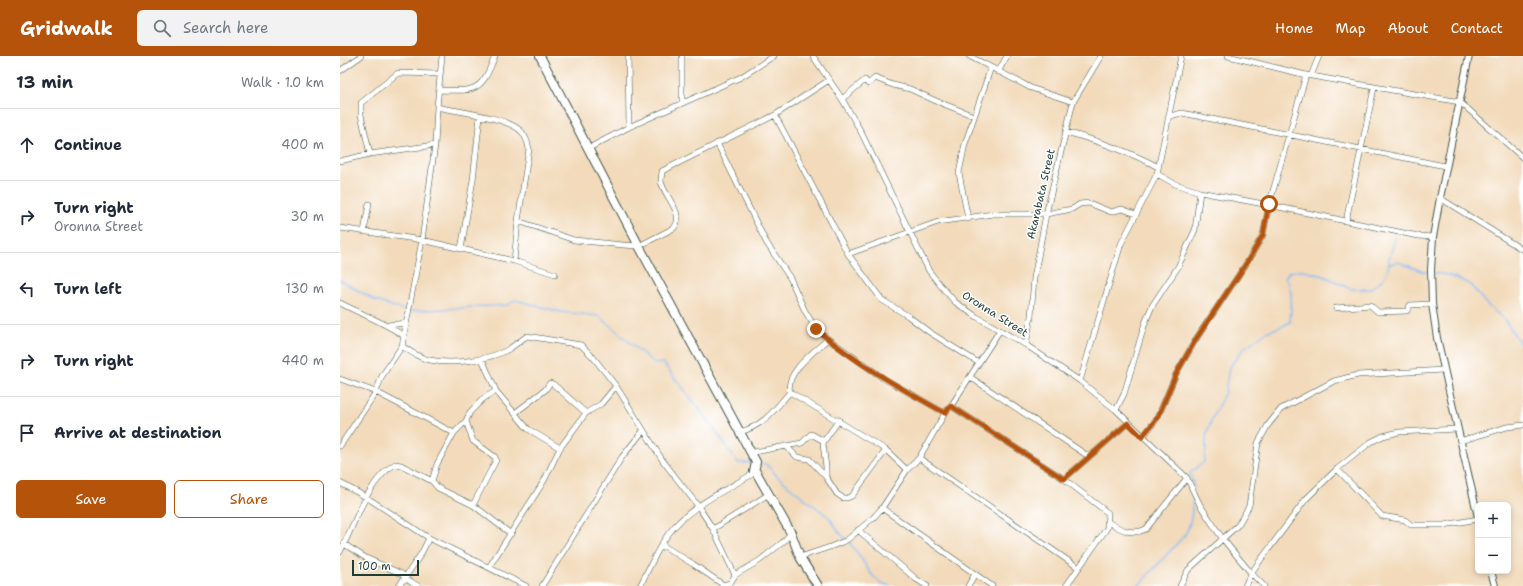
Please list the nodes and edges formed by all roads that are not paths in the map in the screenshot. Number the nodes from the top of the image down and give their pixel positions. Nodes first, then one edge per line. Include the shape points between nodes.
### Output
1 (361, 56) edge
2 (442, 56) edge
3 (495, 56) edge
4 (540, 56) edge
5 (628, 56) edge
6 (682, 56) edge
7 (774, 56) edge
8 (813, 56) edge
9 (969, 56) edge
10 (1007, 56) edge
11 (1101, 56) edge
12 (1181, 56) edge
13 (1228, 56) edge
14 (1319, 56) edge
15 (1469, 56) edge
16 (991, 67) junction
17 (340, 71) edge
18 (998, 72) junction
19 (440, 74) junction
20 (1309, 76) junction
21 (829, 80) junction
22 (1374, 88) junction
23 (439, 90) junction
24 (842, 100) junction
25 (1073, 102) junction
26 (1460, 102) junction
27 (682, 103) junction
28 (437, 107) junction
29 (775, 115) junction
30 (480, 116) junction
31 (974, 116) junction
32 (1170, 116) junction
33 (629, 127) junction
34 (1066, 132) junction
35 (1289, 135) junction
36 (717, 143) junction
37 (435, 145) junction
38 (589, 148) junction
39 (1361, 149) junction
40 (370, 154) junction
41 (1523, 158) edge
42 (340, 161) edge
43 (1445, 166) junction
44 (1158, 167) junction
45 (1157, 174) junction
46 (1200, 192) junction
47 (1440, 198) junction
48 (369, 204) dead end
49 (1269, 204) junction
50 (1046, 214) junction
51 (1136, 214) junction
52 (968, 219) junction
53 (1346, 220) junction
54 (518, 221) junction
55 (340, 228) edge
56 (364, 232) junction
57 (909, 232) junction
58 (1433, 238) junction
59 (422, 240) junction
60 (639, 246) junction
61 (460, 249) junction
62 (1523, 250) edge
63 (848, 254) junction
64 (514, 261) junction
65 (555, 274) dead end
66 (340, 303) edge
67 (1432, 304) junction
68 (1336, 308) dead end
69 (406, 322) junction
70 (387, 325) junction
71 (1000, 330) junction
72 (404, 336) junction
73 (828, 339) junction
74 (1026, 345) junction
75 (402, 346) junction
76 (482, 359) junction
77 (979, 363) junction
78 (1444, 370) junction
79 (970, 377) junction
80 (340, 379) edge
81 (1080, 381) junction
82 (616, 386) junction
83 (496, 391) junction
84 (376, 392) junction
85 (790, 392) junction
86 (951, 406) junction
87 (1116, 410) junction
88 (515, 413) junction
89 (586, 413) junction
90 (945, 413) junction
91 (839, 420) junction
92 (466, 421) junction
93 (1128, 423) junction
94 (1523, 425) edge
95 (1457, 429) junction
96 (643, 431) junction
97 (740, 432) junction
98 (454, 433) junction
99 (1142, 437) junction
100 (824, 441) junction
101 (1460, 441) junction
102 (340, 446) edge
103 (786, 446) junction
104 (560, 448) junction
105 (886, 450) junction
106 (1088, 456) junction
107 (754, 458) junction
108 (919, 458) junction
109 (1337, 469) junction
110 (907, 470) junction
111 (755, 472) junction
112 (826, 477) junction
113 (1187, 478) junction
114 (1064, 479) junction
115 (432, 481) junction
116 (340, 483) edge
117 (768, 494) junction
118 (366, 497) junction
119 (473, 505) junction
120 (1475, 505) edge
121 (698, 506) junction
122 (882, 508) junction
123 (1475, 519) edge
124 (1108, 522) junction
125 (713, 529) junction
126 (858, 530) junction
127 (791, 533) junction
128 (511, 534) junction
129 (429, 538) junction
130 (1222, 538) junction
131 (344, 544) junction
132 (662, 545) junction
133 (340, 552) edge
134 (800, 557) junction
135 (489, 567) junction
136 (1079, 568) junction
137 (1251, 573) junction
138 (975, 574) junction
139 (1492, 574) edge
140 (735, 575) junction
141 (405, 578) junction
142 (399, 586) edge
143 (418, 586) edge
144 (526, 586) edge
145 (542, 586) edge
146 (640, 586) edge
147 (724, 586) edge
148 (818, 586) edge
149 (928, 586) edge
150 (968, 586) edge
151 (992, 586) edge
152 (1066, 586) edge
153 (1180, 586) edge
154 (1245, 586) edge
155 (1264, 586) edge
156 (1495, 586) edge

1 - 17 street
2 - 19 street
3 - 23 street via 481,84 475,88 467,91
4 - 38 main road
5 - 33 street
6 - 27 street
7 - 27 street via 741,77
8 - 21 street, Oronna Street
9 - 16 street
10 - 18 street
11 - 25 street, Akarabata Street
12 - 32 street
13 - 20 street
14 - 20 street
15 - 26 street
16 - 18 street
16 - 31 street
18 - 25 street via 1031,88
19 - 23 street
19 - 40 street via 398,73 361,103 360,115
20 - 22 street
20 - 35 street
21 - 24 street, Oronna Street
21 - 29 street
22 - 26 street
22 - 39 street
23 - 28 street
24 - 31 street via 865,80 868,84 875,78 910,89
24 - 57 street, Oronna Street via 860,130
25 - 34 street, Akarabata Street
26 - 41 street
26 - 43 street
27 - 33 street
28 - 30 street
28 - 37 street
29 - 36 street
29 - 63 street
30 - 54 street via 511,124 526,139 529,149
30 - 61 street via 473,180
31 - 52 street via 959,173
32 - 35 street via 1182,113
32 - 44 street
33 - 38 street
34 - 44 street via 1122,150
34 - 50 street, Akarabata Street
35 - 39 street
35 - 49 street
36 - 60 street via 662,171 661,181 679,218 677,225
36 - 73 street via 766,242 790,278 804,311 816,329
37 - 40 street
37 - 59 street
38 - 60 main road
39 - 43 street
39 - 53 street
40 - 42 street
43 - 47 street
44 - 45 street
45 - 46 street via 1175,184
45 - 51 street
46 - 49 street
46 - 87 street via 1195,230 1178,267 1144,323 1124,394
47 - 58 street
47 - 62 street
48 - 56 street
49 - 53 street
49 - 99 street via 1263,235 1196,339 1176,374 1158,417
50 - 51 street via 1089,203 1111,212 1122,210
50 - 52 street via 993,214
50 - 74 street, Akarabata Street via 1034,278
51 - 81 street via 1121,244
52 - 57 street via 938,222
53 - 58 street
54 - 60 street via 574,240
54 - 64 street
55 - 56 street
56 - 59 street
57 - 63 street
57 - 71 street, Oronna Street via 929,271 955,302
58 - 67 street
59 - 61 street
59 - 69 street
60 - 97 main road
61 - 64 street
63 - 77 street via 882,300
64 - 65 street
66 - 70 street
67 - 68 street via 1410,306 1407,311 1378,312 1370,305
67 - 78 street
69 - 70 street
69 - 72 street
70 - 72 street
71 - 74 street, Oronna Street
71 - 77 street
72 - 75 street
73 - 85 street via 802,362 789,382
73 - 90 street via 883,378
74 - 81 street, Oronna Street
75 - 76 street via 417,356 430,360 446,362
75 - 84 street via 382,376
76 - 82 street via 508,350 527,336 581,344
76 - 83 street
77 - 79 street
78 - 95 street
78 - 130 street via 1358,375 1334,381 1281,409 1258,443 1249,506 1238,525
79 - 86 street
79 - 106 street
80 - 84 street
81 - 87 street, Oronna Street
82 - 89 street via 602,404
82 - 96 street
83 - 88 street
83 - 92 street via 484,398 470,412
84 - 98 street
84 - 102 street
85 - 91 street
85 - 97 street via 766,419
86 - 90 street
86 - 114 street
87 - 93 street, Oronna Street
88 - 89 street via 553,384
88 - 104 street via 528,429
89 - 104 street
90 - 108 street
91 - 100 street
91 - 105 street
92 - 98 street
92 - 119 street via 473,441 496,460
93 - 99 street, Oronna Street
93 - 106 street
94 - 101 street
95 - 101 street
95 - 109 street via 1399,432 1383,436 1371,442
96 - 121 street
96 - 145 street via 622,457
97 - 107 main road
98 - 115 street via 436,464
99 - 113 street, Oronna Street
100 - 103 street via 811,434 802,443
100 - 112 street
101 - 120 street
103 - 107 street via 754,452
103 - 112 street via 797,457 809,459
104 - 128 street via 544,481
105 - 110 street
105 - 112 street via 852,496 843,498 837,494
106 - 114 street
107 - 111 main road
108 - 110 street
108 - 136 street
109 - 123 street via 1382,516 1405,520 1411,525 1444,525
109 - 137 street via 1306,499
110 - 122 street
111 - 117 main road
111 - 121 street
113 - 124 street via 1146,530 1124,531
113 - 130 street via 1200,505
114 - 124 street via 1108,513
115 - 118 street via 395,464 385,469
115 - 119 street via 438,488
116 - 118 street
117 - 125 street
117 - 127 main road
118 - 129 street
118 - 131 street
119 - 128 street
121 - 125 street
121 - 132 street via 674,528
122 - 126 street
122 - 138 street
124 - 136 street via 1107,528
125 - 140 street
126 - 134 street via 847,540
126 - 149 street
127 - 134 main road
127 - 140 street via 784,542 759,561
128 - 135 street
129 - 135 street
129 - 141 street
130 - 137 street
130 - 153 street via 1188,570
131 - 133 street
131 - 141 street via 366,558 402,574
132 - 146 street
132 - 147 street
134 - 148 main road
135 - 144 street
136 - 152 street
137 - 154 street
137 - 155 street
138 - 150 street
138 - 151 street
139 - 156 street
140 - 147 street via 731,582
141 - 142 street
141 - 143 street

